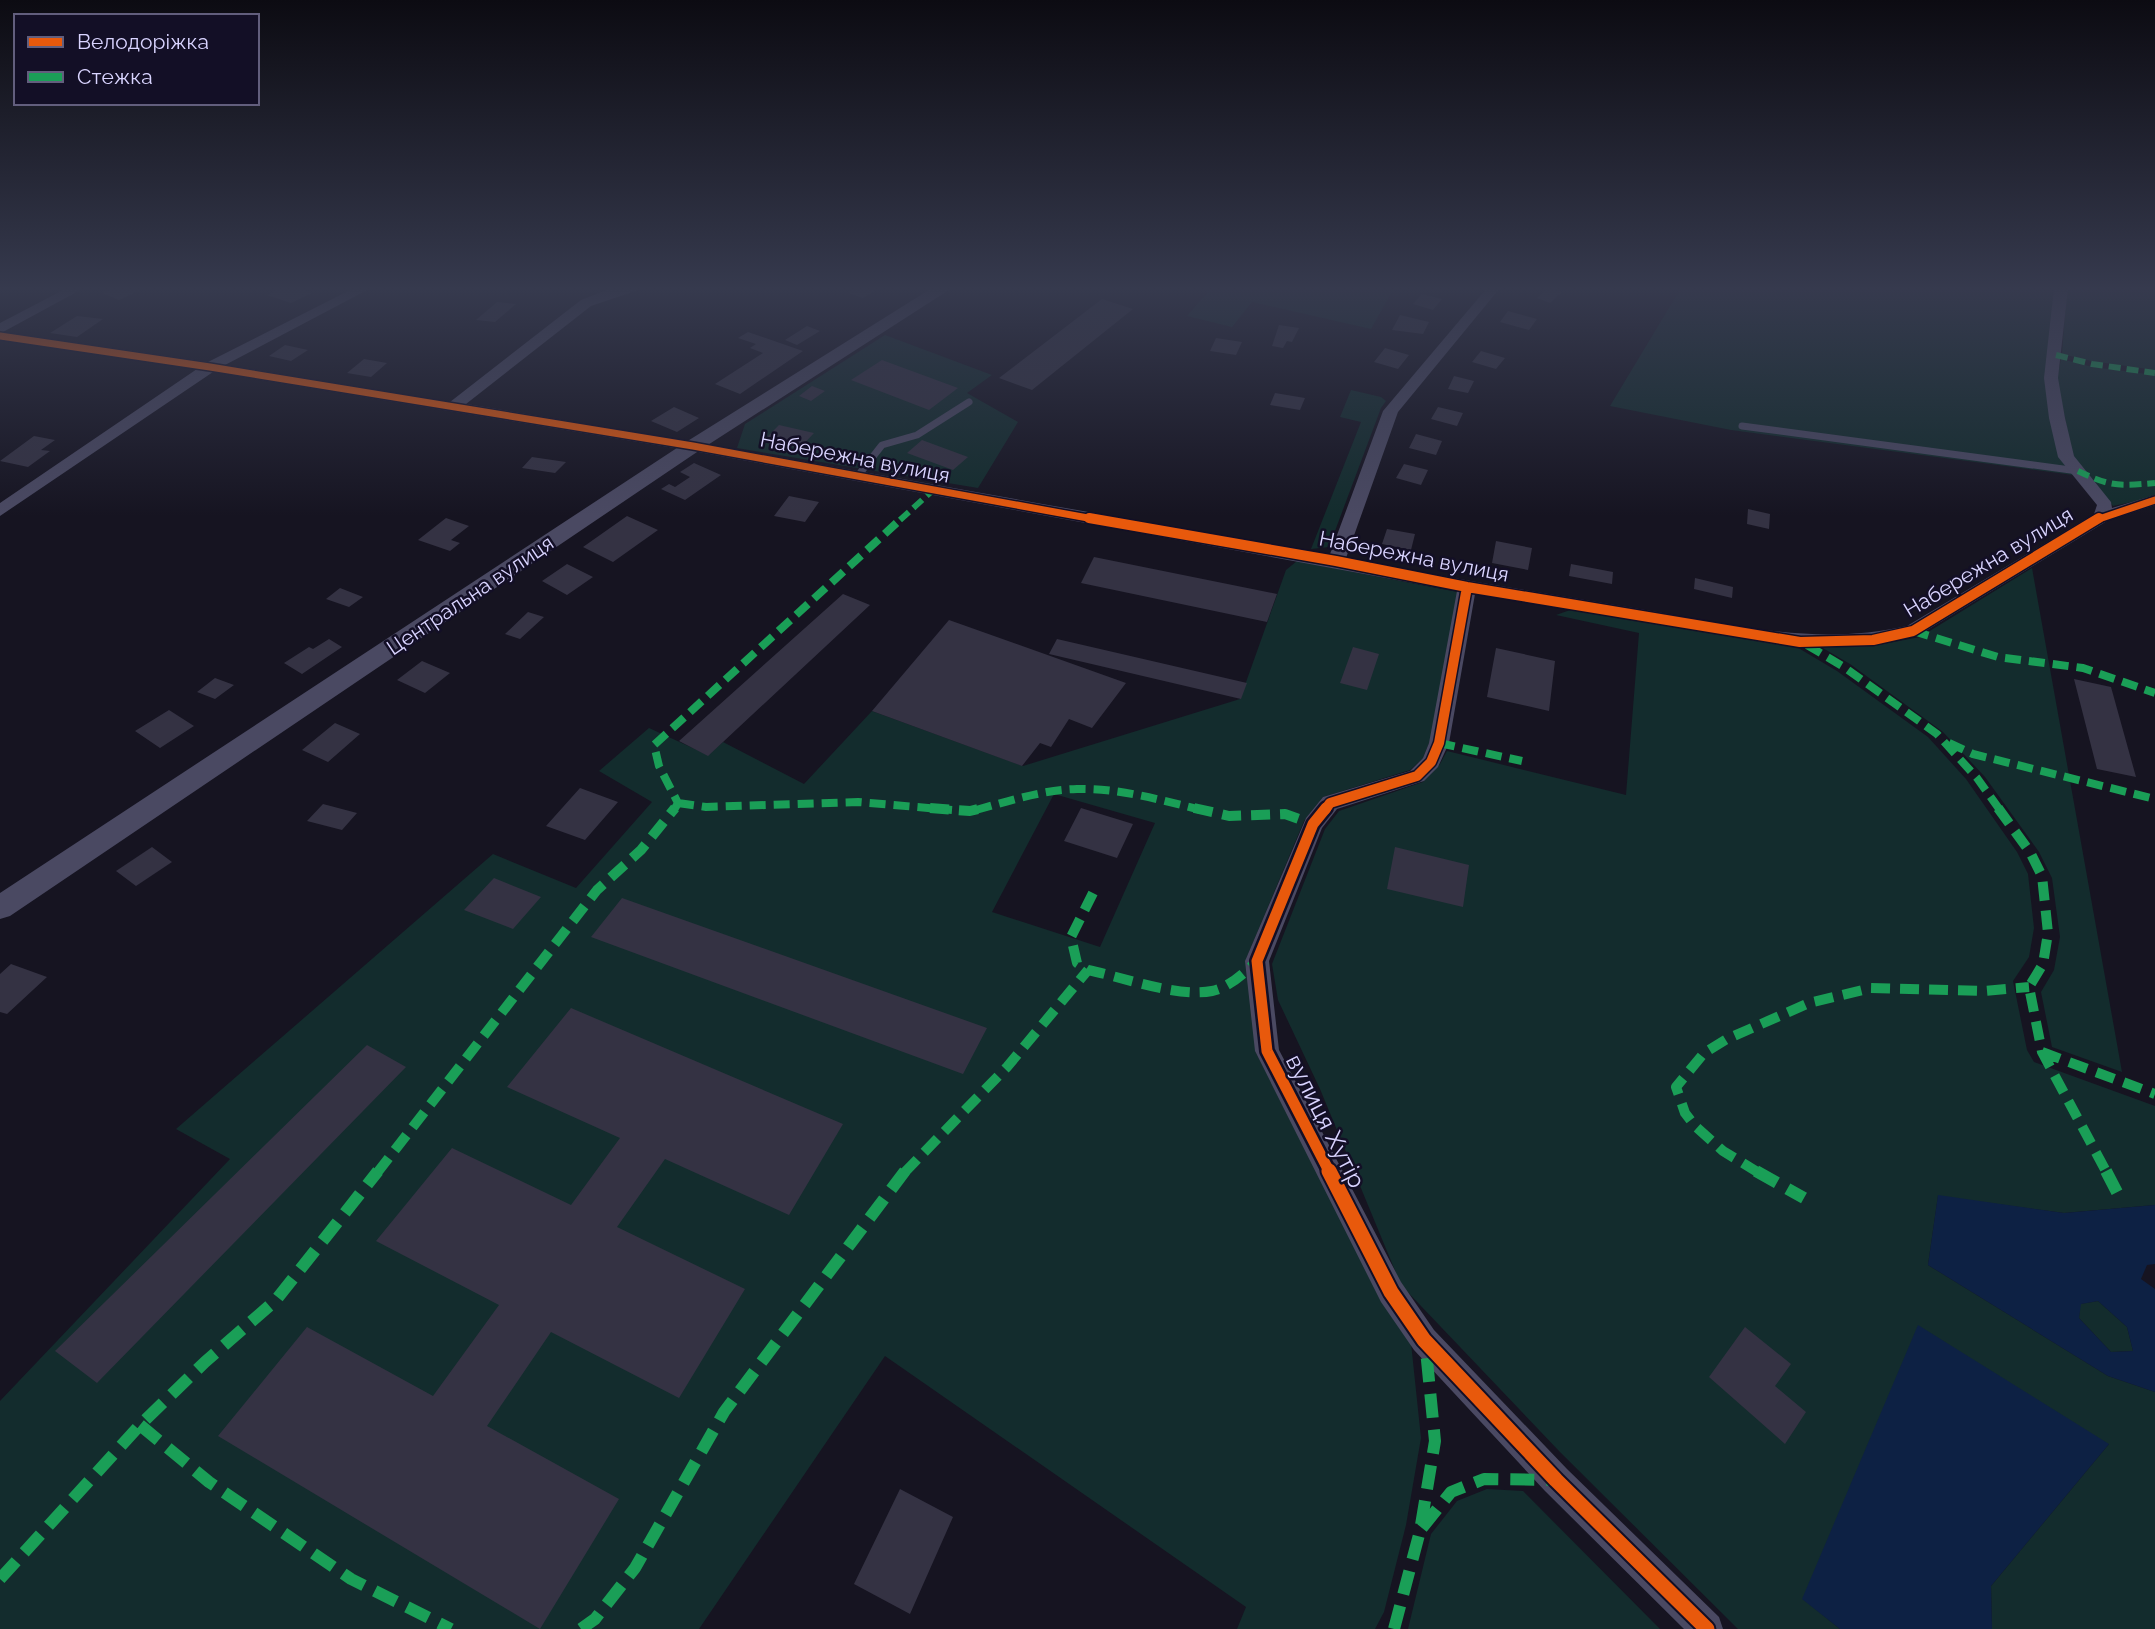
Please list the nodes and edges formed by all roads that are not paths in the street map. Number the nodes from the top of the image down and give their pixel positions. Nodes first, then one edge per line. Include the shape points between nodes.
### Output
1 (190, 364) edge
2 (216, 364) edge
3 (508, 364) edge
4 (823, 364) edge
5 (1430, 364) edge
6 (2053, 364) edge
7 (210, 367) junction
8 (969, 402) dead end
9 (453, 407) junction
10 (1742, 426) dead end
11 (693, 446) junction
12 (2078, 471) junction
13 (857, 477) junction
14 (2155, 500) edge
15 (0, 511) edge
16 (2101, 517) junction
17 (1336, 561) junction
18 (1467, 587) junction
19 (0, 908) edge
20 (1707, 1629) edge

1 - 7 street, Набережна вулиця
2 - 7 street
3 - 9 street
4 - 11 street, Центральна вулиця
5 - 17 street via 1391,411
6 - 12 street via 2051,378 2066,457
7 - 9 street, Набережна вулиця
7 - 15 street
8 - 13 lane via 917,435 882,445
9 - 11 street, Набережна вулиця
10 - 12 lane
11 - 13 street, Набережна вулиця
11 - 19 street, Центральна вулиця
12 - 16 street via 2105,505
13 - 17 street, Набережна вулиця
14 - 16 street, Набережна вулиця
16 - 18 street, Набережна вулиця via 1913,631 1873,640 1800,642
17 - 18 street, Набережна вулиця
18 - 20 street, вулиця Хутір via 1439,743 1431,762 1417,776 1330,803 1313,824 1257,961 1267,1051 1391,1292 1424,1340 1556,1480

